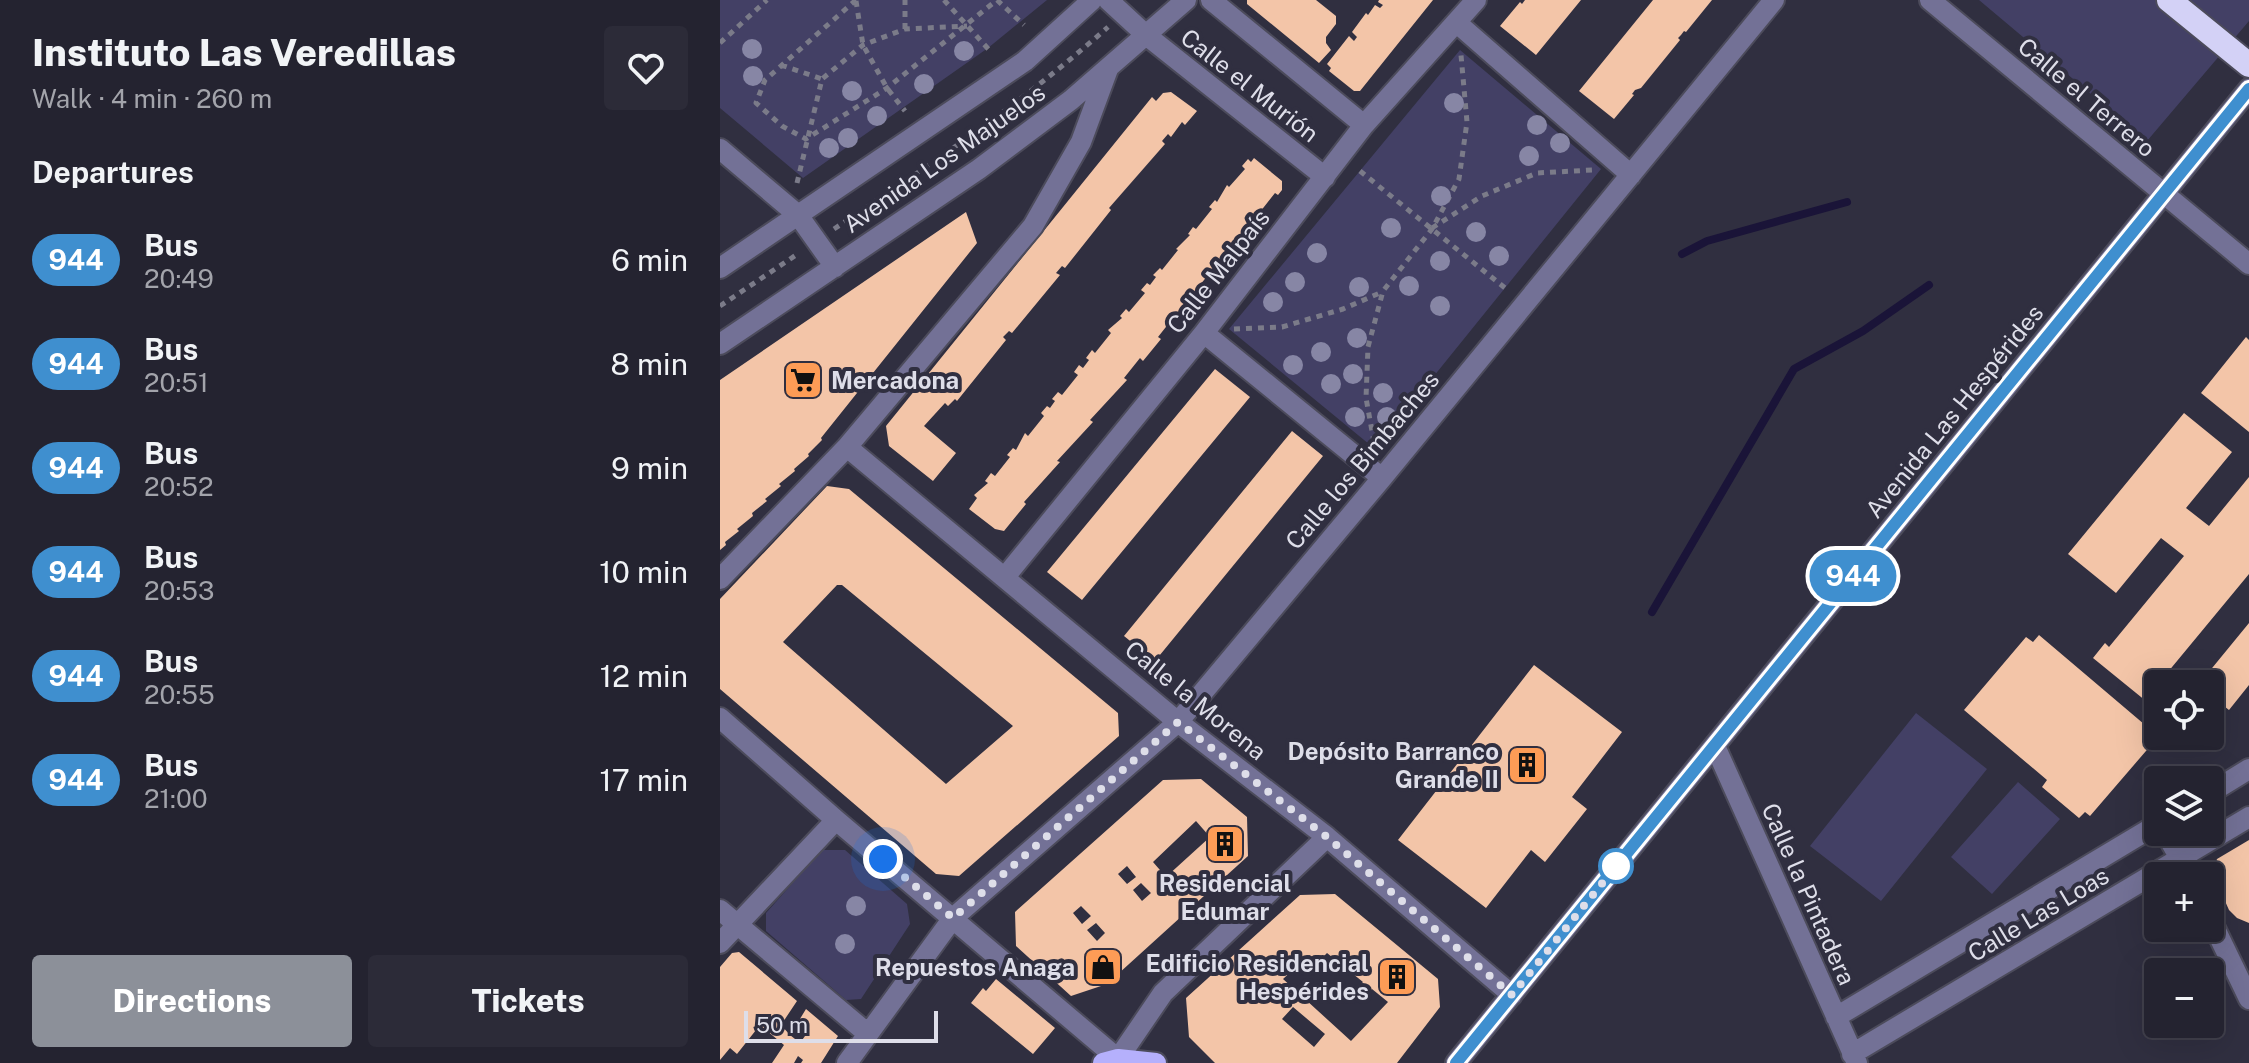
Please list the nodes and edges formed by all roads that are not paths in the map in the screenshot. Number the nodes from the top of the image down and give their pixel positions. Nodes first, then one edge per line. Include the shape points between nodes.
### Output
1 (1092, 0) edge
2 (1186, 0) edge
3 (1211, 0) edge
4 (1476, 0) edge
5 (1774, 0) edge
6 (1930, 0) edge
7 (2169, 0) edge
8 (1116, 7) edge
9 (1457, 23) junction
10 (1146, 35) junction
11 (2249, 65) edge
12 (1108, 69) junction
13 (2249, 89) edge
14 (1364, 125) junction
15 (720, 149) edge
16 (1631, 175) junction
17 (1325, 177) junction
18 (2163, 194) junction
19 (798, 215) junction
20 (2249, 264) edge
21 (835, 267) junction
22 (720, 268) edge
23 (1204, 333) junction
24 (720, 344) edge
25 (847, 447) junction
26 (1382, 478) junction
27 (1005, 577) junction
28 (720, 579) edge
29 (720, 718) edge
30 (1178, 722) junction
31 (1715, 746) junction
32 (2249, 769) edge
33 (2224, 784) edge
34 (2249, 817) edge
35 (836, 820) junction
36 (2144, 832) edge
37 (1327, 837) junction
38 (2192, 862) edge
39 (2144, 891) edge
40 (720, 910) edge
41 (953, 918) junction
42 (737, 924) junction
43 (2222, 942) edge
44 (720, 943) edge
45 (1512, 995) junction
46 (2249, 999) edge
47 (1836, 1017) junction
48 (867, 1033) junction
49 (1854, 1059) edge
50 (1110, 1061) edge
51 (847, 1063) edge
52 (1156, 1063) edge
53 (1456, 1063) edge

1 - 19 street, Avenida Los Majuelos via 1025,61
2 - 10 street, Avenida Los Majuelos
3 - 14 street, Calle el Murión
4 - 9 street, Calle Malpaís
5 - 16 street, Calle los Bimbaches
6 - 18 street, Calle el Terrero
7 - 11 highway
8 - 10 street, Calle el Murión
9 - 14 street, Calle Malpaís
9 - 16 street
10 - 12 street, Avenida Los Majuelos
10 - 17 street, Calle el Murión
12 - 21 street, Avenida Los Majuelos via 979,169
12 - 25 street via 1081,142 1033,226
13 - 18 street, Avenida Las Hespérides
14 - 17 street, Calle Malpaís
15 - 19 street
16 - 26 street, Calle los Bimbaches
17 - 23 street, Calle Malpaís
18 - 20 street, Calle el Terrero
18 - 31 street, Avenida Las Hespérides
19 - 21 street
19 - 22 street, Avenida Los Majuelos
21 - 24 street, Avenida Los Majuelos
23 - 26 street
23 - 27 street, Calle Malpaís
25 - 27 street, Calle la Morena
25 - 28 street
26 - 30 street, Calle los Bimbaches
27 - 30 street, Calle la Morena
29 - 35 street
30 - 37 street, Calle la Morena
30 - 41 street, Calle los Bimbaches
31 - 45 street, Avenida Las Hespérides
31 - 47 street, Calle la Pintadera
32 - 33 street
34 - 38 street, Calle Las Loas
35 - 41 street
35 - 42 street
36 - 47 street, Calle Las Loas
37 - 45 street, Calle la Morena
37 - 50 street via 1163,993
39 - 49 street, Calle Las Loas
40 - 42 street
41 - 48 street, Calle los Bimbaches
41 - 50 street
42 - 44 street
42 - 48 street
43 - 46 street
45 - 53 street, Avenida Las Hespérides
47 - 49 street, Calle la Pintadera
48 - 51 street, Calle los Bimbaches
50 - 52 main road

